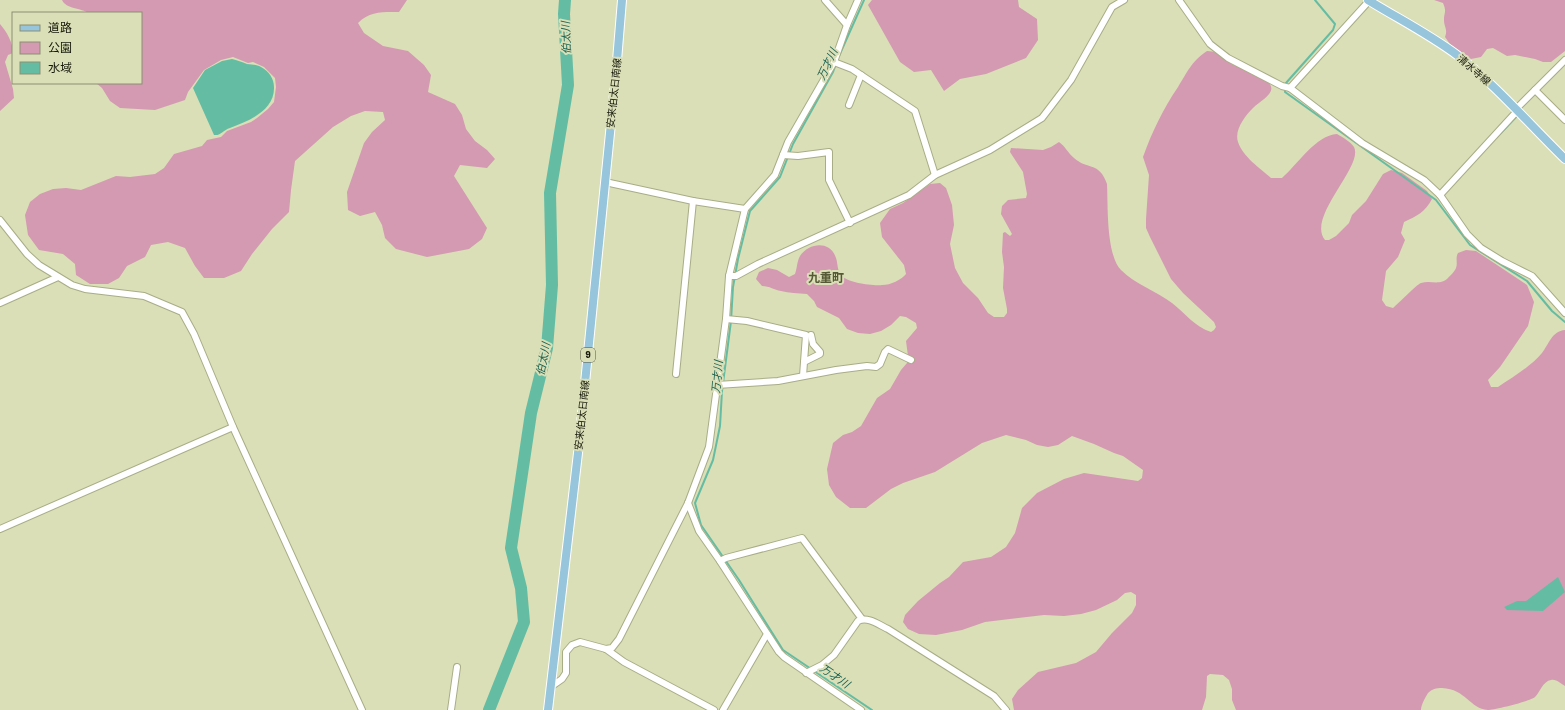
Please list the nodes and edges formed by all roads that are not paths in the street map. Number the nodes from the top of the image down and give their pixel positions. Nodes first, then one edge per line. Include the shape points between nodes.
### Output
1 (622, 0) edge
2 (825, 0) edge
3 (858, 0) edge
4 (1124, 0) edge
5 (1179, 0) edge
6 (1368, 0) edge
7 (847, 25) junction
8 (1565, 60) edge
9 (834, 62) junction
10 (861, 75) junction
11 (1290, 88) junction
12 (1535, 90) junction
13 (849, 105) dead end
14 (1517, 110) junction
15 (1565, 120) edge
16 (788, 155) junction
17 (1565, 159) edge
18 (935, 175) junction
19 (605, 182) junction
20 (1440, 195) junction
21 (693, 201) junction
22 (745, 209) junction
23 (0, 220) edge
24 (850, 223) junction
25 (733, 276) junction
26 (58, 277) junction
27 (0, 303) edge
28 (1565, 313) edge
29 (730, 320) junction
30 (811, 335) dead end
31 (911, 360) dead end
32 (804, 362) junction
33 (676, 374) dead end
34 (803, 376) junction
35 (721, 384) junction
36 (233, 427) junction
37 (688, 503) junction
38 (0, 529) edge
39 (723, 559) junction
40 (862, 619) junction
41 (767, 634) junction
42 (606, 649) junction
43 (457, 667) dead end
44 (810, 671) junction
45 (552, 686) junction
46 (362, 710) edge
47 (451, 710) edge
48 (548, 710) edge
49 (714, 710) edge
50 (723, 710) edge
51 (861, 710) edge
52 (1006, 710) edge

1 - 19 main road, 安来伯太日南線 / 9
2 - 7 street
3 - 7 street
4 - 18 street via 1112,7 1071,80 1042,118 990,150
5 - 11 street via 1210,44 1228,58
6 - 11 street
6 - 14 main road, 清水寺線 via 1457,55
7 - 9 street
8 - 12 street
9 - 10 street
9 - 16 street via 788,142
10 - 13 street
10 - 18 street via 915,111
11 - 20 street via 1362,143 1424,180
12 - 14 street
12 - 15 street
14 - 17 main road, 清水寺線
14 - 20 street
16 - 22 street via 775,175
16 - 24 street via 829,152 829,180
18 - 24 street via 909,195
19 - 21 street
19 - 45 main road, 安来伯太日南線 / 9
20 - 28 street via 1467,234 1481,248 1532,276
21 - 22 street
21 - 33 street
22 - 25 street
23 - 26 street via 39,266
24 - 25 street
25 - 29 street
26 - 27 street
26 - 36 street via 85,289 144,296 182,312 194,334
29 - 32 street via 747,321 806,335
29 - 35 street
30 - 32 street via 813,344 820,354
31 - 34 street via 888,349 876,367 867,366
32 - 34 street
34 - 35 street via 778,381
35 - 37 street via 709,447
36 - 38 street
36 - 46 street
37 - 39 street via 699,531
37 - 42 street via 619,639 612,648
39 - 40 street via 802,538
39 - 41 street
40 - 44 street via 858,620 834,655
40 - 52 street via 888,630 994,696
41 - 44 street via 784,658
41 - 50 street
42 - 45 street via 580,642 572,645 566,652 566,673
42 - 49 street via 624,662
43 - 47 street
44 - 51 street
45 - 48 main road, 安来伯太日南線 / 9

